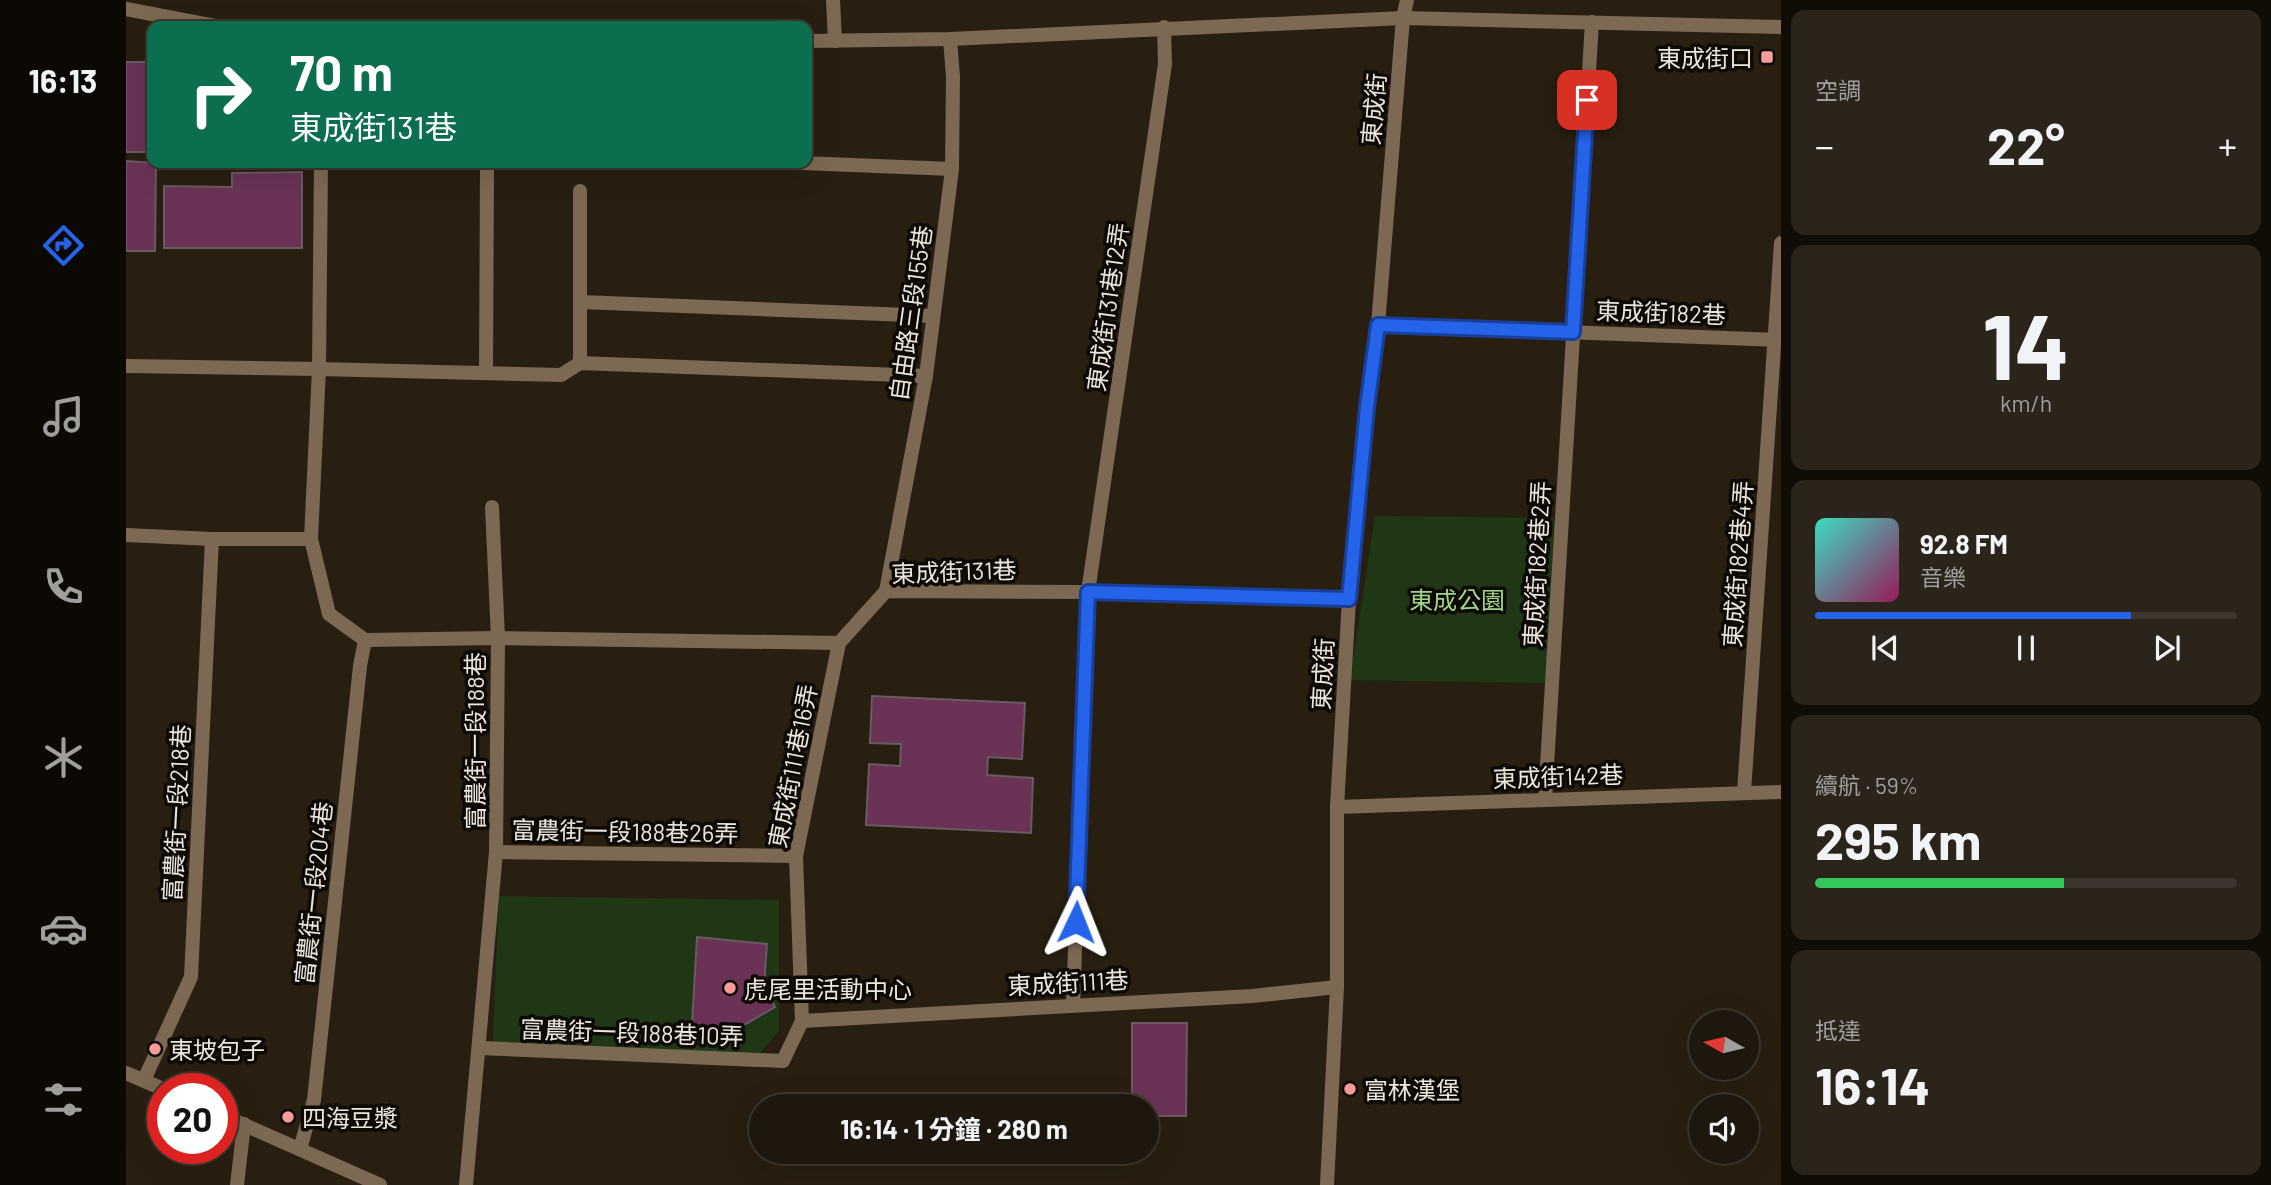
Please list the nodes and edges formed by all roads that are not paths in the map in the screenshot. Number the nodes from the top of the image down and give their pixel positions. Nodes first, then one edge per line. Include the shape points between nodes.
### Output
1 (832, 0) edge
2 (1407, 0) edge
3 (126, 9) edge
4 (1403, 18) junction
5 (189, 21) edge
6 (1592, 22) junction
7 (1164, 27) junction
8 (1781, 27) edge
9 (950, 39) junction
10 (812, 41) edge
11 (835, 41) junction
12 (812, 163) edge
13 (321, 168) edge
14 (487, 168) dead end
15 (951, 169) junction
16 (580, 191) dead end
17 (1781, 243) edge
18 (581, 302) junction
19 (933, 316) junction
20 (1378, 325) junction
21 (1573, 332) junction
22 (1778, 339) edge
23 (580, 363) junction
24 (126, 366) edge
25 (319, 369) junction
26 (486, 373) junction
27 (926, 376) junction
28 (492, 507) dead end
29 (126, 535) edge
30 (212, 539) junction
31 (311, 539) junction
32 (886, 591) junction
33 (1088, 592) junction
34 (1349, 599) junction
35 (498, 638) junction
36 (365, 640) junction
37 (839, 643) junction
38 (1744, 792) junction
39 (1781, 792) edge
40 (1545, 799) junction
41 (1337, 807) junction
42 (496, 852) junction
43 (796, 856) junction
44 (1337, 987) junction
45 (1073, 1004) junction
46 (803, 1021) junction
47 (480, 1048) junction
48 (783, 1061) joint
49 (126, 1073) edge
50 (144, 1080) junction
51 (147, 1081) edge
52 (238, 1122) edge
53 (244, 1124) junction
54 (300, 1149) junction
55 (373, 1183) edge
56 (237, 1185) edge
57 (466, 1185) edge
58 (1327, 1185) edge

1 - 11 street
2 - 4 street, 東成街
3 - 5 street
4 - 6 street
4 - 7 street
4 - 20 street, 東成街
6 - 8 street
6 - 21 street, 東成街182巷2弄
7 - 9 street
7 - 33 street, 東成街131巷12弄 via 1166,64
9 - 11 street
9 - 15 street, 自由路三段155巷
10 - 11 street
12 - 15 street
13 - 25 street
14 - 26 street
15 - 19 street, 自由路三段155巷
16 - 18 street
17 - 22 street, 東成街182巷4弄
18 - 19 street
18 - 23 street
19 - 27 street, 自由路三段155巷
20 - 21 street, 東成街182巷
20 - 34 street, 東成街
21 - 22 street, 東成街182巷
21 - 40 street, 東成街182巷2弄
22 - 38 street, 東成街182巷4弄
23 - 26 street via 561,375
23 - 27 street
24 - 25 street
25 - 26 street
25 - 31 street
27 - 32 street, 自由路三段155巷
28 - 35 street
29 - 30 street
30 - 31 street
30 - 50 street, 富農街一段218巷 via 191,977
31 - 36 street via 329,614
32 - 33 street, 東成街131巷
32 - 37 street, 東成街131巷
33 - 34 street, 東成街131巷
33 - 45 street, 東成街131巷12弄
34 - 41 street, 東成街
35 - 36 street, 富農街一段188巷
35 - 37 street
35 - 42 street, 富農街一段188巷
36 - 54 street, 富農街一段204巷 via 314,1100
37 - 43 street, 東成街111巷16弄
38 - 39 street, 東成街142巷
38 - 40 street, 東成街142巷
40 - 41 street, 東成街142巷
41 - 44 street, 東成街
42 - 43 street, 富農街一段188巷26弄
42 - 47 street, 富農街一段188巷
43 - 46 street, 東成街111巷16弄
44 - 45 street, 東成街111巷 via 1252,996
44 - 58 street, 東成街
45 - 46 street, 東成街111巷
46 - 48 street, 東成街111巷16弄
47 - 48 street, 富農街一段188巷10弄
47 - 57 street, 富農街一段188巷
49 - 50 street
50 - 51 street
52 - 53 street
53 - 54 street
53 - 56 street
54 - 55 street

